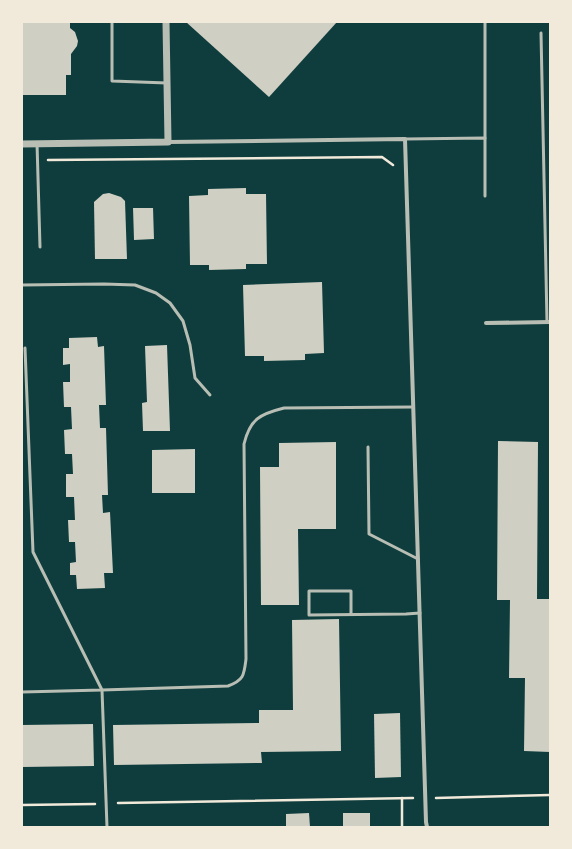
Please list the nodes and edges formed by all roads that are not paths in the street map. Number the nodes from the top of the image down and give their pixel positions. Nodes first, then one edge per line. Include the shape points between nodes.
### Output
1 (112, 22) edge
2 (166, 22) edge
3 (485, 22) edge
4 (541, 33) dead end
5 (167, 83) junction
6 (485, 138) junction
7 (405, 139) junction
8 (168, 142) junction
9 (22, 144) edge
10 (37, 144) junction
11 (485, 196) dead end
12 (40, 247) dead end
13 (22, 286) edge
14 (548, 322) edge
15 (486, 323) dead end
16 (26, 348) dead end
17 (210, 394) dead end
18 (413, 408) junction
19 (368, 447) dead end
20 (418, 559) junction
21 (351, 614) junction
22 (420, 614) junction
23 (102, 690) junction
24 (22, 692) edge
25 (107, 827) edge
26 (428, 827) edge

1 - 5 lane via 112,81
2 - 5 street
3 - 6 lane
4 - 14 lane
5 - 8 street
6 - 7 lane
6 - 11 lane
7 - 8 street
7 - 18 street
8 - 10 street
9 - 10 street
10 - 12 lane
13 - 17 lane via 135,285 156,293 170,303 183,320 195,378
14 - 15 street
16 - 23 lane via 33,552
18 - 20 street
18 - 23 lane via 284,408 257,418 248,430 244,444 246,658 244,673 239,682 228,686
19 - 20 lane via 369,534
20 - 22 street
21 - 21 lane via 309,614 309,591 351,591
21 - 22 lane
22 - 26 street
23 - 24 lane
23 - 25 lane

